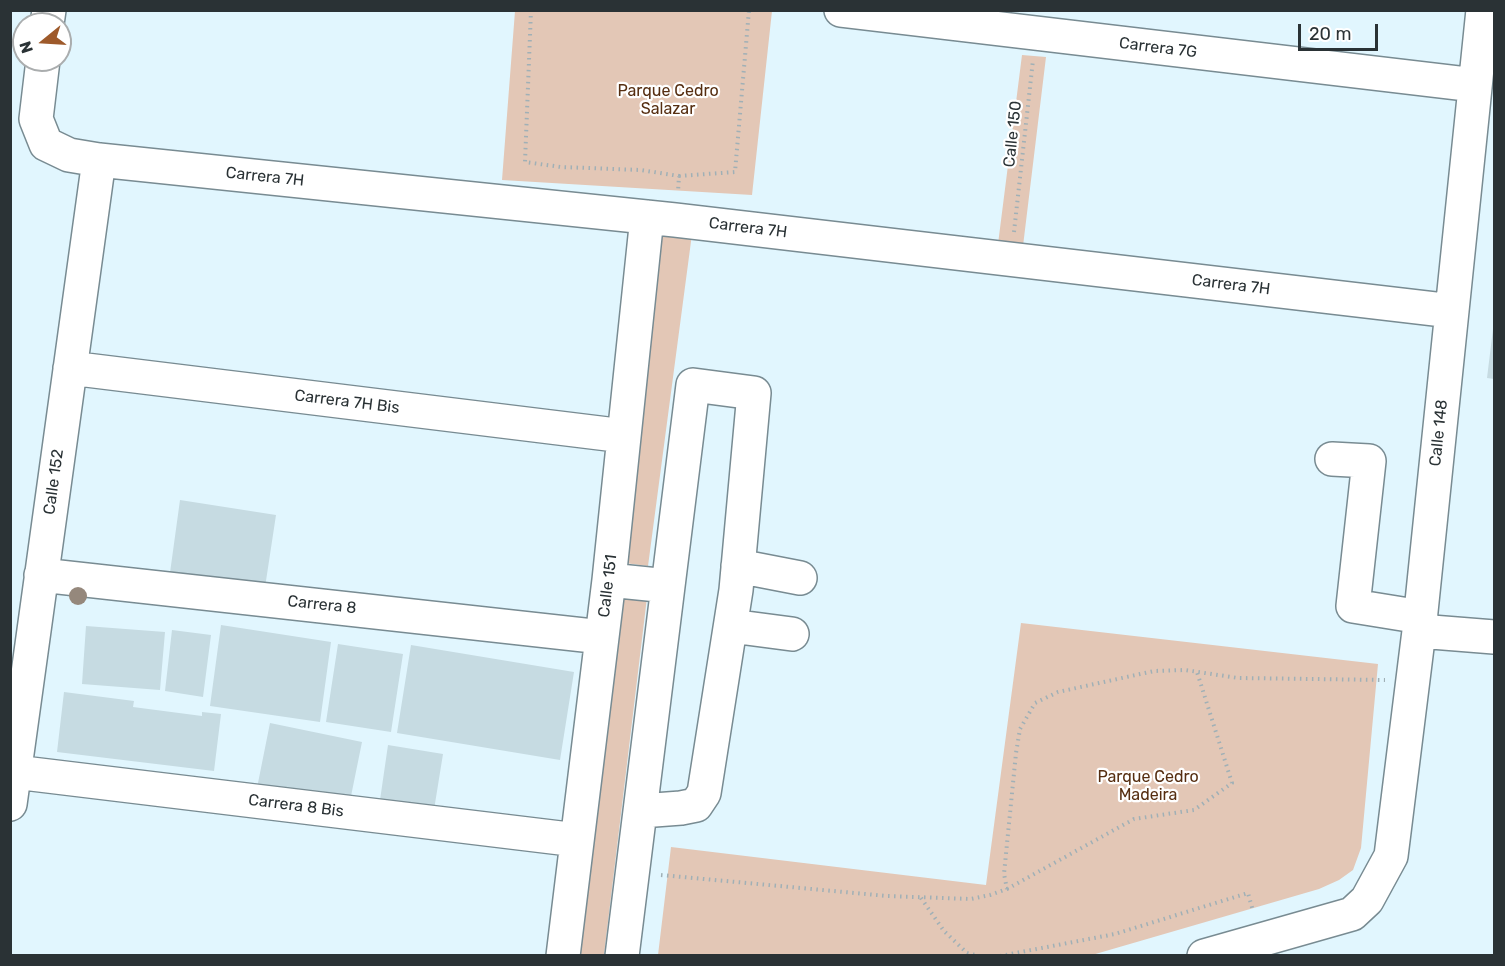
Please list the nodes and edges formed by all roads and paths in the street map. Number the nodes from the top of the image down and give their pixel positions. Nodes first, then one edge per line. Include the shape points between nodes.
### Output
1 (531, 10) edge
2 (749, 10) edge
3 (841, 10) edge
4 (1483, 10) edge
5 (1035, 33) junction
6 (42, 72) edge
7 (1475, 85) junction
8 (99, 160) junction
9 (679, 176) junction
10 (661, 218) junction
11 (1011, 259) junction
12 (1452, 311) junction
13 (70, 368) junction
14 (624, 436) junction
15 (1332, 459) dead end
16 (738, 566) junction
17 (41, 575) junction
18 (800, 578) dead end
19 (609, 580) junction
20 (668, 586) junction
21 (1420, 625) junction
22 (731, 626) junction
23 (792, 634) dead end
24 (602, 637) junction
25 (1494, 637) edge
26 (1197, 672) junction
27 (1413, 683) junction
28 (15, 772) junction
29 (10, 804) edge
30 (641, 811) junction
31 (577, 840) junction
32 (633, 873) junction
33 (1007, 889) junction
34 (920, 897) junction
35 (1260, 940) junction
36 (563, 956) edge
37 (622, 956) edge
38 (979, 956) edge
39 (1000, 956) edge
40 (1204, 956) edge

1 - 9 path via 525,162
2 - 9 path via 735,172
3 - 5 street, Carrera 7G
4 - 7 street, Calle 148
5 - 7 street, Carrera 7G
5 - 11 path, Calle 150
6 - 8 street, Carrera 7H via 36,118 46,144 69,155
7 - 12 street, Calle 148
8 - 10 street, Carrera 7H
8 - 13 street, Calle 152
9 - 10 path
10 - 11 street, Carrera 7H
10 - 14 street, Calle 151
11 - 12 street, Carrera 7H
12 - 21 street, Calle 148
13 - 14 street, Carrera 7H Bis
13 - 17 street, Calle 152
14 - 19 street, Calle 151
15 - 21 street via 1369,462 1353,606
16 - 18 street
16 - 20 street via 754,393 693,385
16 - 22 street
17 - 24 street, Carrera 8
17 - 28 street, Calle 152
19 - 20 street
19 - 24 street, Calle 151
20 - 30 street
21 - 25 street
21 - 27 street, Calle 148
22 - 23 street
22 - 30 street via 704,794 696,805
24 - 31 street, Calle 151
26 - 27 path via 1238,678
26 - 33 path via 1154,671 1058,693 1035,703 1020,729 1016,753 1004,874
26 - 33 path via 1232,783 1194,810 1134,819
27 - 35 street, Calle 148 via 1391,856 1367,900 1352,914
28 - 29 street, Calle 152
28 - 31 street, Carrera 8 Bis
30 - 32 street
31 - 36 street, Calle 151
32 - 34 path
32 - 37 street
33 - 34 path via 970,899
34 - 38 path via 944,931 967,953
35 - 39 path via 1248,893 1114,934
35 - 40 street

